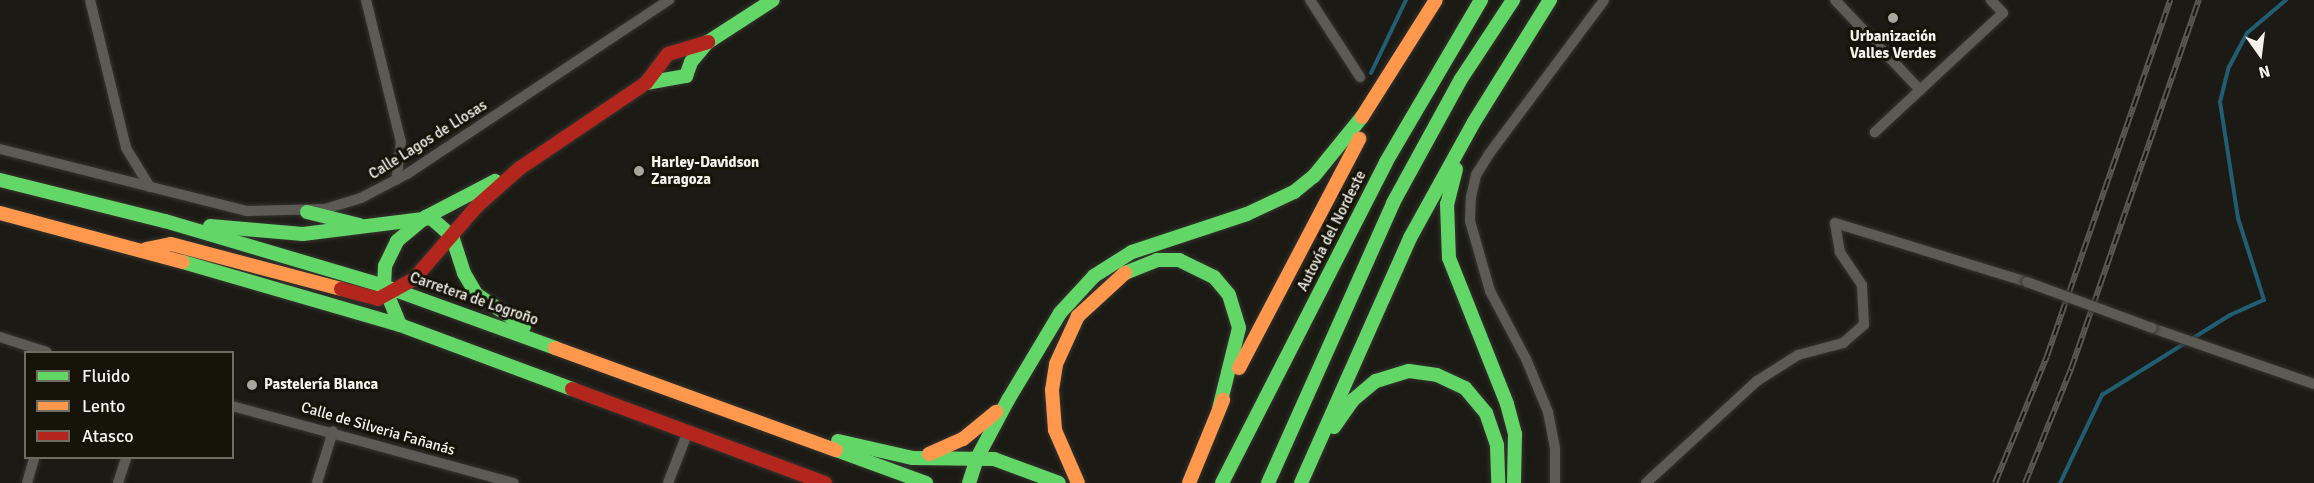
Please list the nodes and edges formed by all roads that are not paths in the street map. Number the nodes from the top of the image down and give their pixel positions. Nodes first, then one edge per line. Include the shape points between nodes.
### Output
1 (90, 0) edge
2 (366, 0) edge
3 (773, 0) edge
4 (1310, 0) edge
5 (1436, 0) edge
6 (1481, 0) edge
7 (1513, 0) edge
8 (1550, 0) edge
9 (1604, 0) edge
10 (1835, 0) edge
11 (1991, 0) edge
12 (661, 2) edge
13 (708, 42) junction
14 (681, 51) junction
15 (1399, 60) junction
16 (663, 62) junction
17 (692, 62) junction
18 (1360, 77) dead end
19 (671, 78) junction
20 (646, 83) junction
21 (1920, 90) junction
22 (1474, 122) junction
23 (1875, 132) dead end
24 (0, 148) edge
25 (520, 168) junction
26 (0, 180) edge
27 (396, 180) junction
28 (150, 187) junction
29 (307, 212) junction
30 (0, 213) edge
31 (426, 217) junction
32 (165, 221) junction
33 (366, 228) junction
34 (452, 236) junction
35 (140, 250) junction
36 (390, 291) junction
37 (400, 325) junction
38 (0, 337) edge
39 (553, 345) junction
40 (43, 351) edge
41 (2314, 384) edge
42 (1008, 400) junction
43 (234, 406) edge
44 (1219, 409) junction
45 (333, 431) junction
46 (687, 434) junction
47 (806, 439) junction
48 (913, 458) junction
49 (977, 458) junction
50 (34, 459) edge
51 (126, 459) edge
52 (27, 483) edge
53 (117, 483) edge
54 (317, 483) edge
55 (514, 483) edge
56 (668, 483) edge
57 (825, 483) edge
58 (926, 483) edge
59 (969, 483) edge
60 (1059, 483) edge
61 (1078, 483) edge
62 (1189, 483) edge
63 (1222, 483) edge
64 (1268, 483) edge
65 (1301, 483) edge
66 (1308, 483) edge
67 (1498, 483) edge
68 (1515, 483) edge
69 (1555, 483) edge
70 (1646, 483) edge

1 - 28 street via 126,148
2 - 27 street via 401,142
3 - 13 main road
4 - 18 street
5 - 15 main road
6 - 63 main road, Autovía del Nordeste via 1386,162
7 - 64 main road via 1461,79 1393,203
8 - 22 main road
9 - 69 street via 1489,154 1476,175 1471,197 1470,221 1490,291 1526,359 1548,412 1555,448
10 - 21 street
11 - 21 street via 2003,13
12 - 27 street, Calle Lagos de Llosas
13 - 14 main road
13 - 17 main road
14 - 16 main road via 672,51
14 - 17 main road
15 - 42 main road via 1336,155 1294,192 1247,214 1132,252 1094,276 1060,313
15 - 44 main road
16 - 19 main road via 664,71
16 - 20 main road
17 - 19 main road via 686,76
19 - 20 main road
20 - 25 main road
21 - 23 street
22 - 65 main road via 1379,301
22 - 68 main road via 1450,184 1446,232 1458,285 1507,404 1515,434
24 - 28 street, Calle Lagos de Llosas
25 - 31 main road
25 - 34 main road via 477,206
26 - 32 main road, Carretera de Logroño
27 - 29 street, Calle Lagos de Llosas via 347,203
28 - 29 street, Calle Lagos de Llosas via 247,211
29 - 33 main road
30 - 35 main road
31 - 33 main road
31 - 34 main road
31 - 36 main road via 404,233 391,251
32 - 33 main road via 303,234
32 - 36 main road, Carretera de Logroño
34 - 36 main road via 426,268
34 - 39 main road via 464,273 476,294
35 - 36 main road via 171,244 368,299
35 - 37 main road
36 - 37 main road
36 - 39 main road, Carretera de Logroño
37 - 46 main road
38 - 40 street
39 - 47 main road, Carretera de Logroño
41 - 70 street, bridge via 2027,282 1835,223 1840,252 1862,285 1864,325 1843,343 1798,355 1757,381
42 - 48 main road via 957,442
42 - 49 main road
43 - 45 street, Calle de Silveria Fañanás
44 - 61 main road via 1239,328 1229,295 1214,278 1179,260 1156,260 1117,276 1078,316 1056,364 1052,390 1055,430 1061,452
44 - 62 main road
45 - 54 street
45 - 55 street, Calle de Silveria Fañanás
46 - 56 street
46 - 57 main road
47 - 48 main road via 847,442
47 - 58 main road, Carretera de Logroño
48 - 49 main road
49 - 59 main road
49 - 60 main road via 1003,461
50 - 52 street
51 - 53 street
66 - 67 main road via 1337,422 1353,400 1377,381 1409,371 1451,380 1478,400 1497,445

